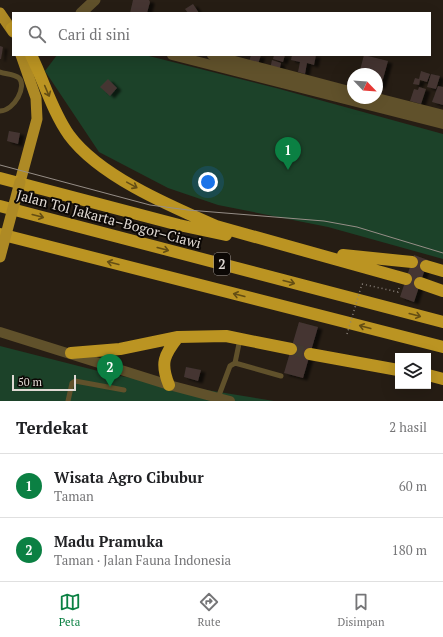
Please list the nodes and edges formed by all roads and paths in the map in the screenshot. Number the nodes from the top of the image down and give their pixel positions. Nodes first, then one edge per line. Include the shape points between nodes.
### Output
1 (95, 0) edge
2 (82, 12) edge
3 (1, 15) edge
4 (12, 29) edge
5 (22, 56) edge
6 (31, 56) edge
7 (176, 56) edge
8 (216, 56) edge
9 (0, 72) edge
10 (347, 90) edge
11 (383, 100) edge
12 (0, 111) edge
13 (443, 115) edge
14 (443, 124) edge
15 (0, 178) edge
16 (0, 206) edge
17 (0, 235) edge
18 (296, 247) junction
19 (310, 251) junction
20 (0, 257) edge
21 (412, 262) dead end
22 (426, 266) dead end
23 (443, 271) edge
24 (406, 279) dead end
25 (420, 284) dead end
26 (443, 291) edge
27 (398, 292) dead end
28 (443, 322) edge
29 (0, 332) edge
30 (347, 334) dead end
31 (178, 337) junction
32 (240, 339) junction
33 (443, 348) edge
34 (291, 349) tunnel mouth
35 (71, 353) junction
36 (310, 354) tunnel mouth
37 (235, 363) junction
38 (395, 369) edge
39 (281, 376) dead end
40 (431, 377) edge
41 (443, 379) edge
42 (169, 385) junction
43 (124, 390) dead end
44 (218, 398) junction
45 (68, 401) edge
46 (230, 401) edge

1 - 2 street
3 - 4 highway
5 - 20 highway, bridge via 36,98 37,119
6 -> 18 highway via 58,116 70,136 105,169 216,226
7 - 14 street
8 - 10 street
9 - 12 lane via 19,78 21,83 18,100 9,109
11 - 13 street
15 - 18 highway via 178,225
16 -> 28 highway, Jalan Tol Jakarta–Bogor–Ciawi / 2
33 -> 17 highway, 2
18 - 19 highway
19 - 21 highway
19 - 24 highway
22 - 23 highway
25 - 26 highway
27 - 30 path, bridge via 362,284
29 - 35 street
31 - 32 highway via 226,336
31 - 35 highway via 120,349
31 - 42 highway via 168,350 164,361 164,372
32 - 34 highway
32 - 37 lane
35 - 42 street
36 - 38 highway
37 - 39 lane
37 - 44 lane via 230,366
40 - 41 highway
42 - 44 street
43 - 45 lane via 74,381
44 - 46 street

